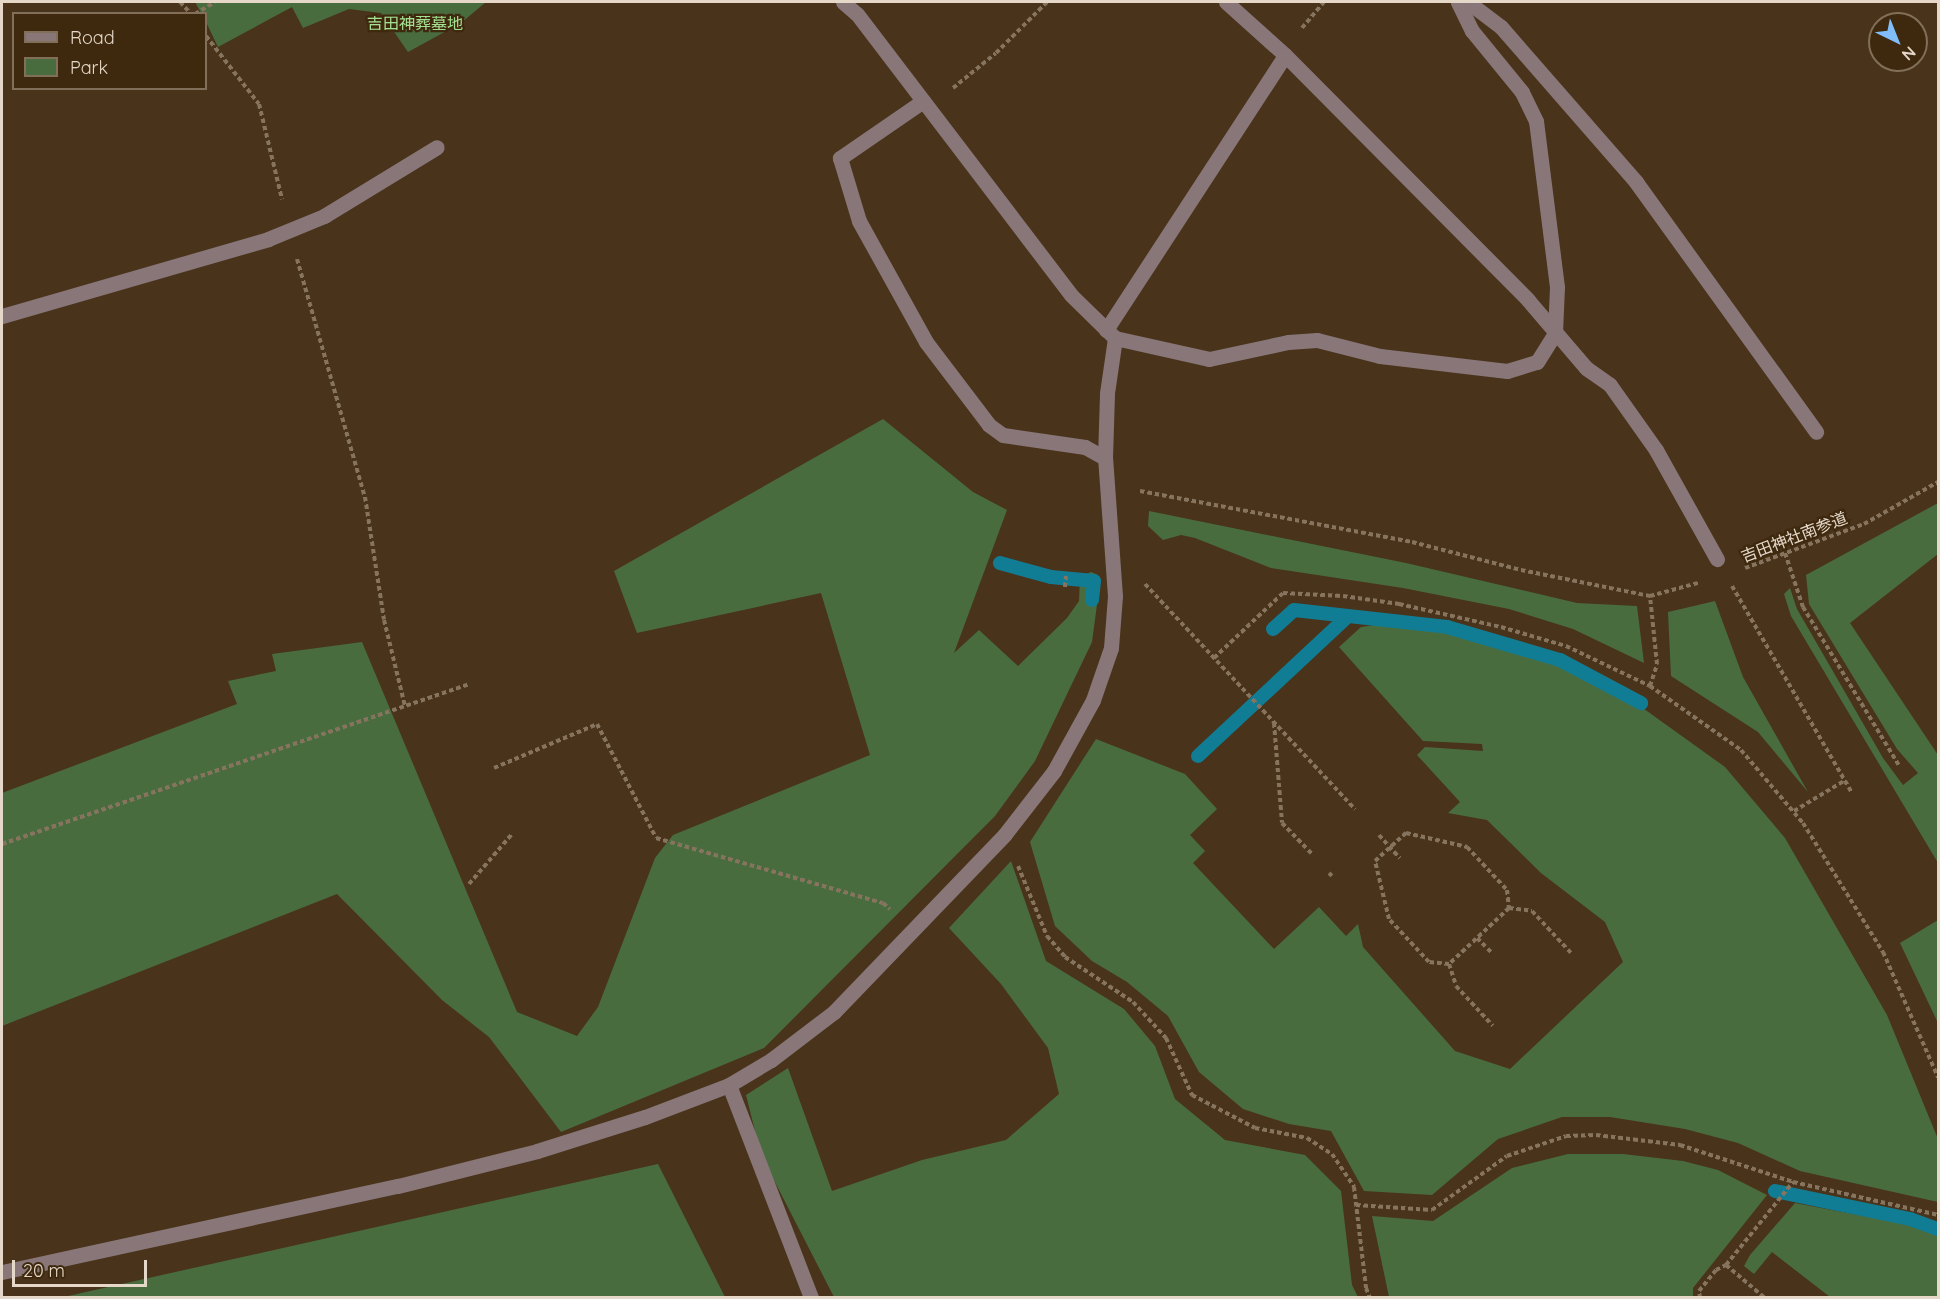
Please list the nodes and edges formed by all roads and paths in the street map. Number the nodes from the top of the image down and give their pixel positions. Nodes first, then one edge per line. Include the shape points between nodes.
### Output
1 (215, 2) edge
2 (843, 2) edge
3 (1047, 2) edge
4 (1226, 2) edge
5 (1458, 2) edge
6 (1468, 2) edge
7 (197, 12) edge
8 (207, 37) edge
9 (1285, 55) junction
10 (926, 105) junction
11 (437, 147) dead end
12 (290, 230) junction
13 (2, 316) edge
14 (1555, 333) junction
15 (1111, 334) junction
16 (1816, 432) dead end
17 (1105, 458) junction
18 (1938, 482) edge
19 (1107, 484) junction
20 (1112, 549) junction
21 (1785, 553) junction
22 (1717, 559) dead end
23 (1736, 572) dead end
24 (1726, 576) dead end
25 (1066, 579) dead end
26 (1704, 582) dead end
27 (1065, 587) dead end
28 (1650, 596) junction
29 (1214, 658) junction
30 (468, 684) dead end
31 (1650, 686) junction
32 (405, 706) junction
33 (1274, 722) junction
34 (1900, 767) dead end
35 (494, 768) dead end
36 (1844, 781) junction
37 (1852, 793) dead end
38 (1356, 810) dead end
39 (1794, 811) junction
40 (512, 834) dead end
41 (1005, 834) junction
42 (1379, 835) dead end
43 (2, 844) edge
44 (1391, 847) junction
45 (1312, 854) dead end
46 (1400, 858) dead end
47 (468, 884) dead end
48 (884, 903) dead end
49 (1509, 908) junction
50 (1478, 938) junction
51 (1492, 953) dead end
52 (1570, 953) dead end
53 (1449, 964) junction
54 (1493, 1026) dead end
55 (1938, 1077) edge
56 (729, 1084) junction
57 (1793, 1182) junction
58 (1356, 1205) junction
59 (1938, 1215) edge
60 (1726, 1265) junction
61 (2, 1272) edge
62 (811, 1298) edge
63 (1370, 1298) edge
64 (1700, 1298) edge
65 (1765, 1298) edge

1 - 7 path
2 - 10 street via 857,14
3 - 10 path via 996,53
4 - 9 street
5 - 14 street via 1472,31 1522,92 1536,121 1557,287
6 - 16 street via 1501,27 1636,182
8 - 12 path via 260,104
9 - 14 street via 1528,300
9 - 15 street
10 - 15 street via 1071,295
10 - 17 street via 840,158 859,221 926,342 989,425 1003,435 1085,447
11 - 12 street via 324,216
12 - 13 street
12 - 32 path via 365,497 384,620
14 - 15 street via 1537,362 1507,371 1380,356 1317,340 1288,342 1209,359
14 - 22 street via 1586,368 1617,394 1656,450
15 - 17 street
17 - 19 street
18 - 21 path, 吉田神社南参道 via 1864,524
19 - 20 street
19 - 28 path via 1412,542 1521,570
20 - 29 path
20 - 41 street via 1115,596 1111,648 1093,700 1054,771
21 - 23 path, 吉田神社南参道
21 - 34 path via 1803,607
24 - 36 path
25 - 27 path
26 - 28 path
28 - 31 path via 1657,664
29 - 31 path via 1283,593 1399,604 1501,627 1566,646
29 - 33 path
30 - 32 path
31 - 39 path via 1741,750
32 - 43 path
33 - 38 path
33 - 45 path via 1282,823
35 - 48 path via 597,724 656,838
36 - 37 path
36 - 39 path
39 - 55 path via 1883,952
40 - 47 path
41 - 56 street via 834,1012 771,1060
41 - 58 path via 1047,936 1065,957 1133,1002 1166,1038 1192,1095 1255,1128 1308,1138 1332,1154 1354,1187
42 - 44 path
44 - 46 path
44 - 49 path via 1406,833 1467,847 1507,890
44 - 53 path via 1375,861 1389,919 1429,962
49 - 50 path
49 - 52 path via 1532,911
50 - 51 path
50 - 53 path
53 - 54 path via 1456,986
56 - 61 street via 645,1117 537,1151 398,1186
56 - 62 street
57 - 58 path via 1680,1145 1615,1136 1566,1136 1507,1156 1432,1210
57 - 59 path
57 - 60 path
58 - 63 path
60 - 64 path via 1705,1284
60 - 65 path

